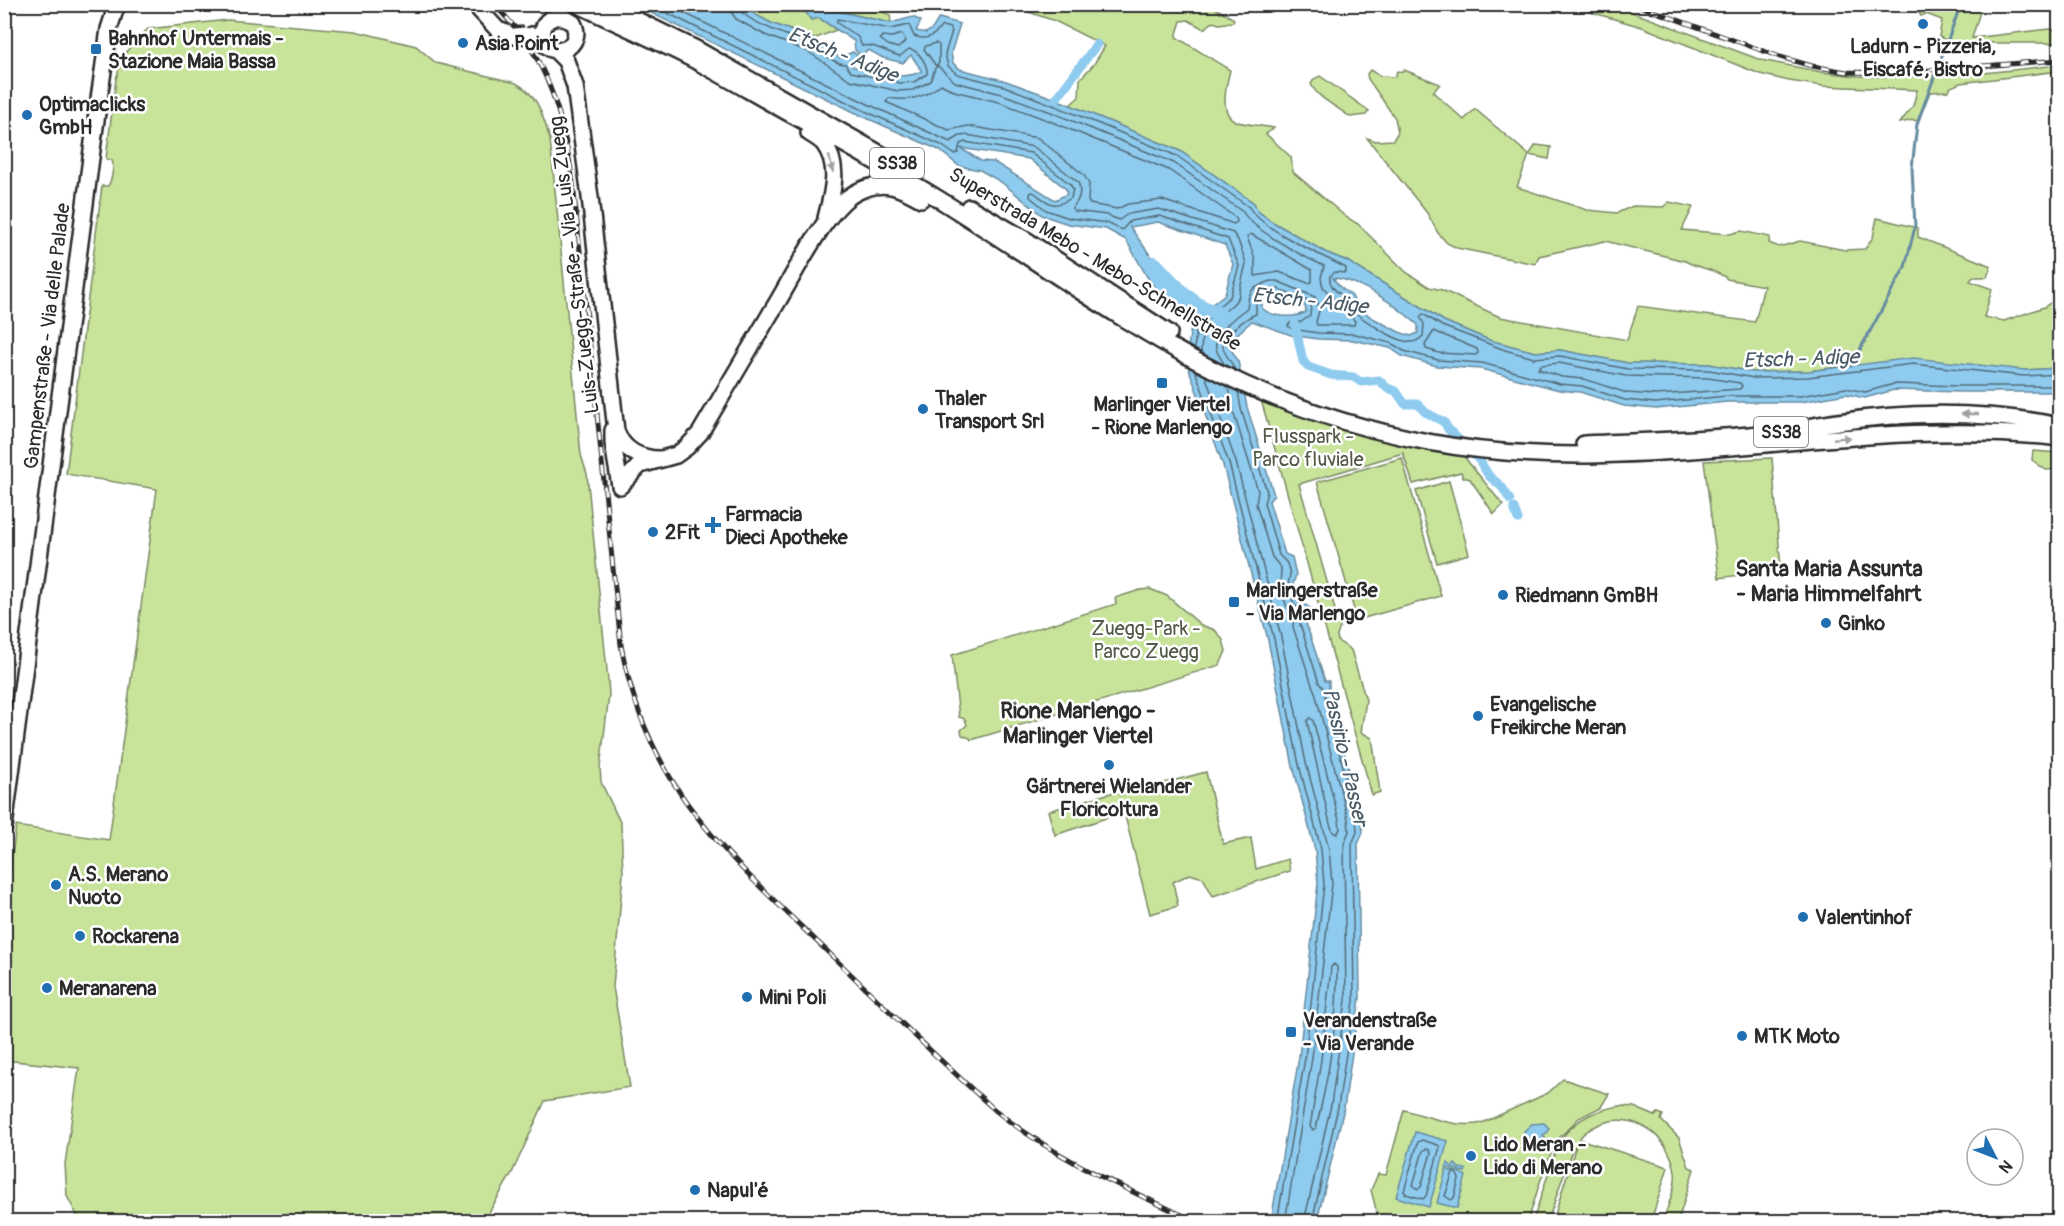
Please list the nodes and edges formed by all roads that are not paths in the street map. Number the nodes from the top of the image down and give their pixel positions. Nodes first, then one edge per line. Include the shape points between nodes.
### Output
1 (105, 4) edge
2 (117, 4) edge
3 (474, 4) edge
4 (604, 4) edge
5 (566, 10) edge
6 (109, 29) junction
7 (536, 38) junction
8 (573, 44) junction
9 (572, 75) junction
10 (798, 118) junction
11 (825, 224) junction
12 (1028, 255) junction
13 (1177, 344) junction
14 (2060, 418) edge
15 (613, 420) junction
16 (2029, 420) junction
17 (2060, 426) edge
18 (2038, 436) junction
19 (2060, 438) edge
20 (2060, 445) edge
21 (1532, 449) junction
22 (660, 459) junction
23 (4, 827) edge

1 - 6 main road, Gampenstraße - Via delle Palade
2 - 6 main road, Gampenstraße - Via delle Palade
3 - 7 main road via 498,30
4 - 13 main road, Superstrada Mebo - Mebo-Schnellstraße / SS38 via 696,48 888,158 1026,240
5 - 7 main road via 549,19
5 - 8 main road, Luis-Zuegg-Straße - Via Luis Zuegg via 576,32
5 - 10 main road, Superstrada Mebo - Mebo-Schnellstraße / SS38 via 698,62
6 - 23 main road, Gampenstraße - Via delle Palade
7 - 8 main road via 564,50
7 - 9 main road, Luis-Zuegg-Straße - Via Luis Zuegg via 566,61
8 - 9 main road, Luis-Zuegg-Straße - Via Luis Zuegg
9 - 15 main road, Luis-Zuegg-Straße - Via Luis Zuegg via 590,197
10 -> 11 main road via 804,129 824,143 832,163 834,190
10 - 12 main road, Superstrada Mebo - Mebo-Schnellstraße / SS38
11 - 12 main road via 844,201 861,189 892,186
11 - 22 main road via 700,433 676,455
12 - 13 main road, Superstrada Mebo - Mebo-Schnellstraße / SS38
13 - 21 main road, Superstrada Mebo - Mebo-Schnellstraße / SS38 via 1259,380 1350,413
13 - 21 main road, Superstrada Mebo - Mebo-Schnellstraße / SS38 via 1218,372 1337,418 1450,445
14 - 16 main road
15 - 22 main road, Luis-Zuegg-Straße - Via Luis Zuegg via 625,447 645,458
15 - 22 main road via 620,486 640,465
16 - 17 main road, SS38
16 -> 21 main road, Superstrada Mebo - Mebo-Schnellstraße / SS38 via 1983,414 1926,414 1773,433
18 - 19 main road, SS38
18 - 20 main road
21 -> 18 main road, Superstrada Mebo - Mebo-Schnellstraße / SS38 via 1681,452 1932,433

